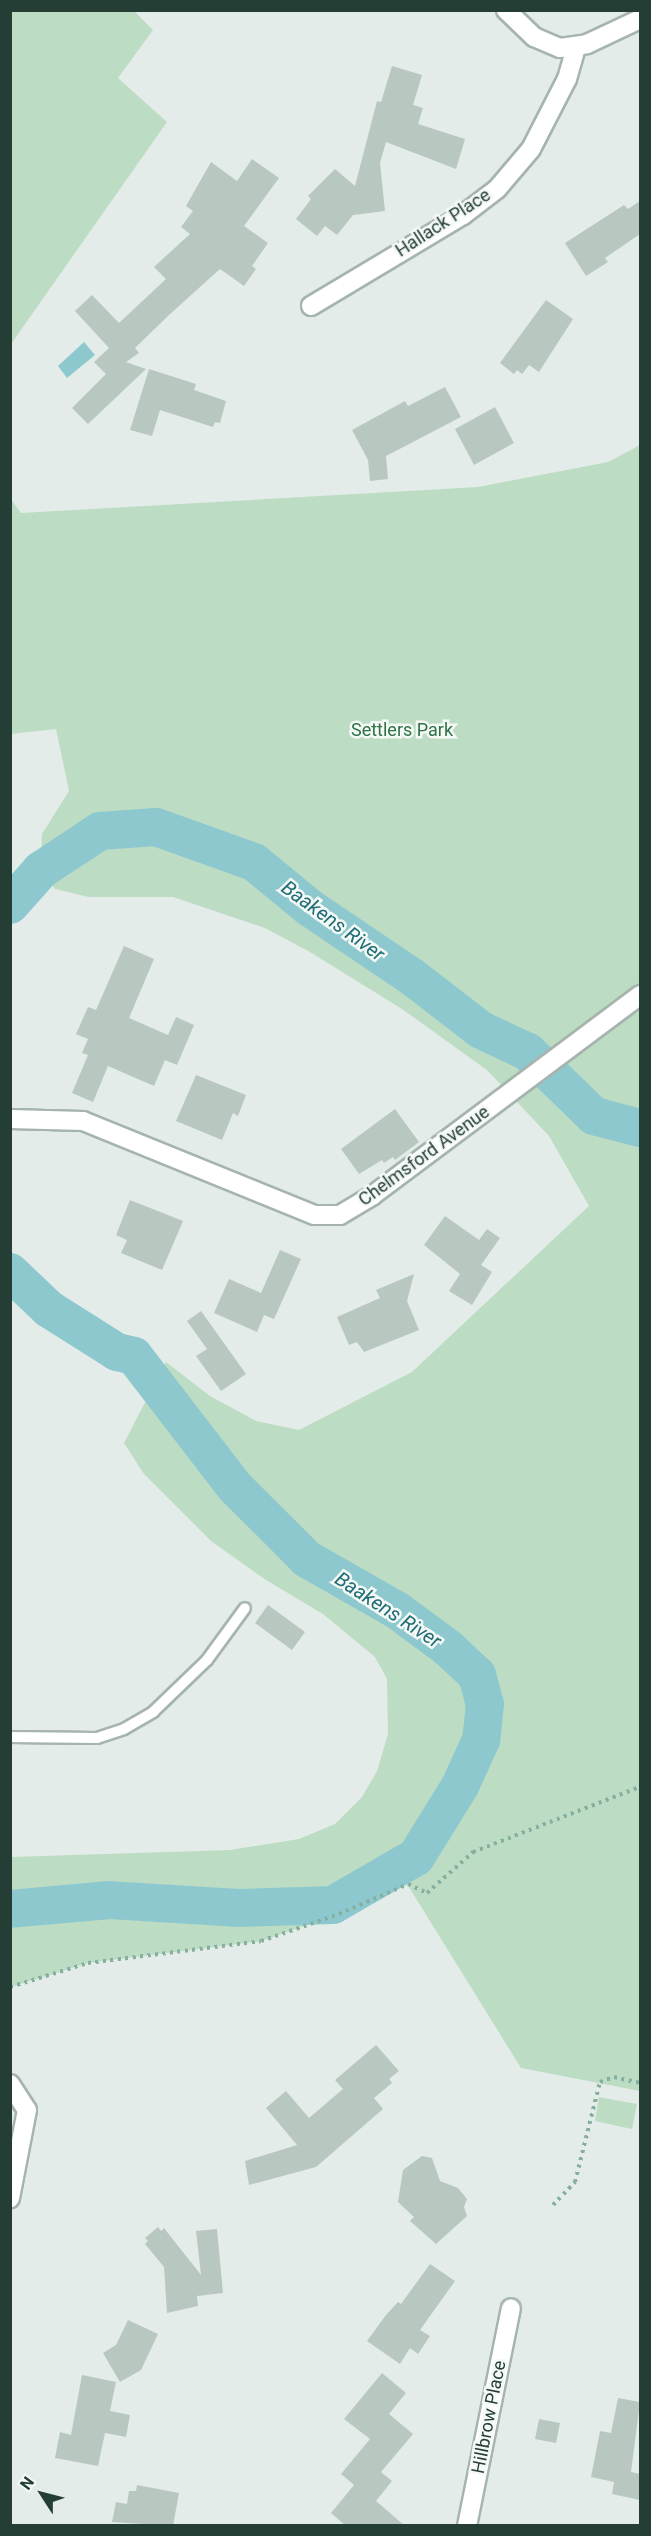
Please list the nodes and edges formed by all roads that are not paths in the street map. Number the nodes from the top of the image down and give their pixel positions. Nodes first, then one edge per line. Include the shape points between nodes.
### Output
1 (506, 10) edge
2 (640, 19) edge
3 (576, 48) junction
4 (311, 306) dead end
5 (640, 995) edge
6 (10, 1119) edge
7 (245, 1608) dead end
8 (10, 1737) edge
9 (10, 2084) edge
10 (10, 2198) edge
11 (511, 2308) dead end
12 (466, 2526) edge

1 - 3 street via 543,43
2 - 3 street
3 - 4 street, Hallack Place via 567,80 531,148 497,189 463,215
5 - 6 street, Chelmsford Avenue via 363,1202 340,1215 327,1216 259,1193 83,1121
7 - 8 lane via 207,1660 153,1712 124,1729 97,1738
9 - 10 street via 27,2110
11 - 12 street, Hillbrow Place

